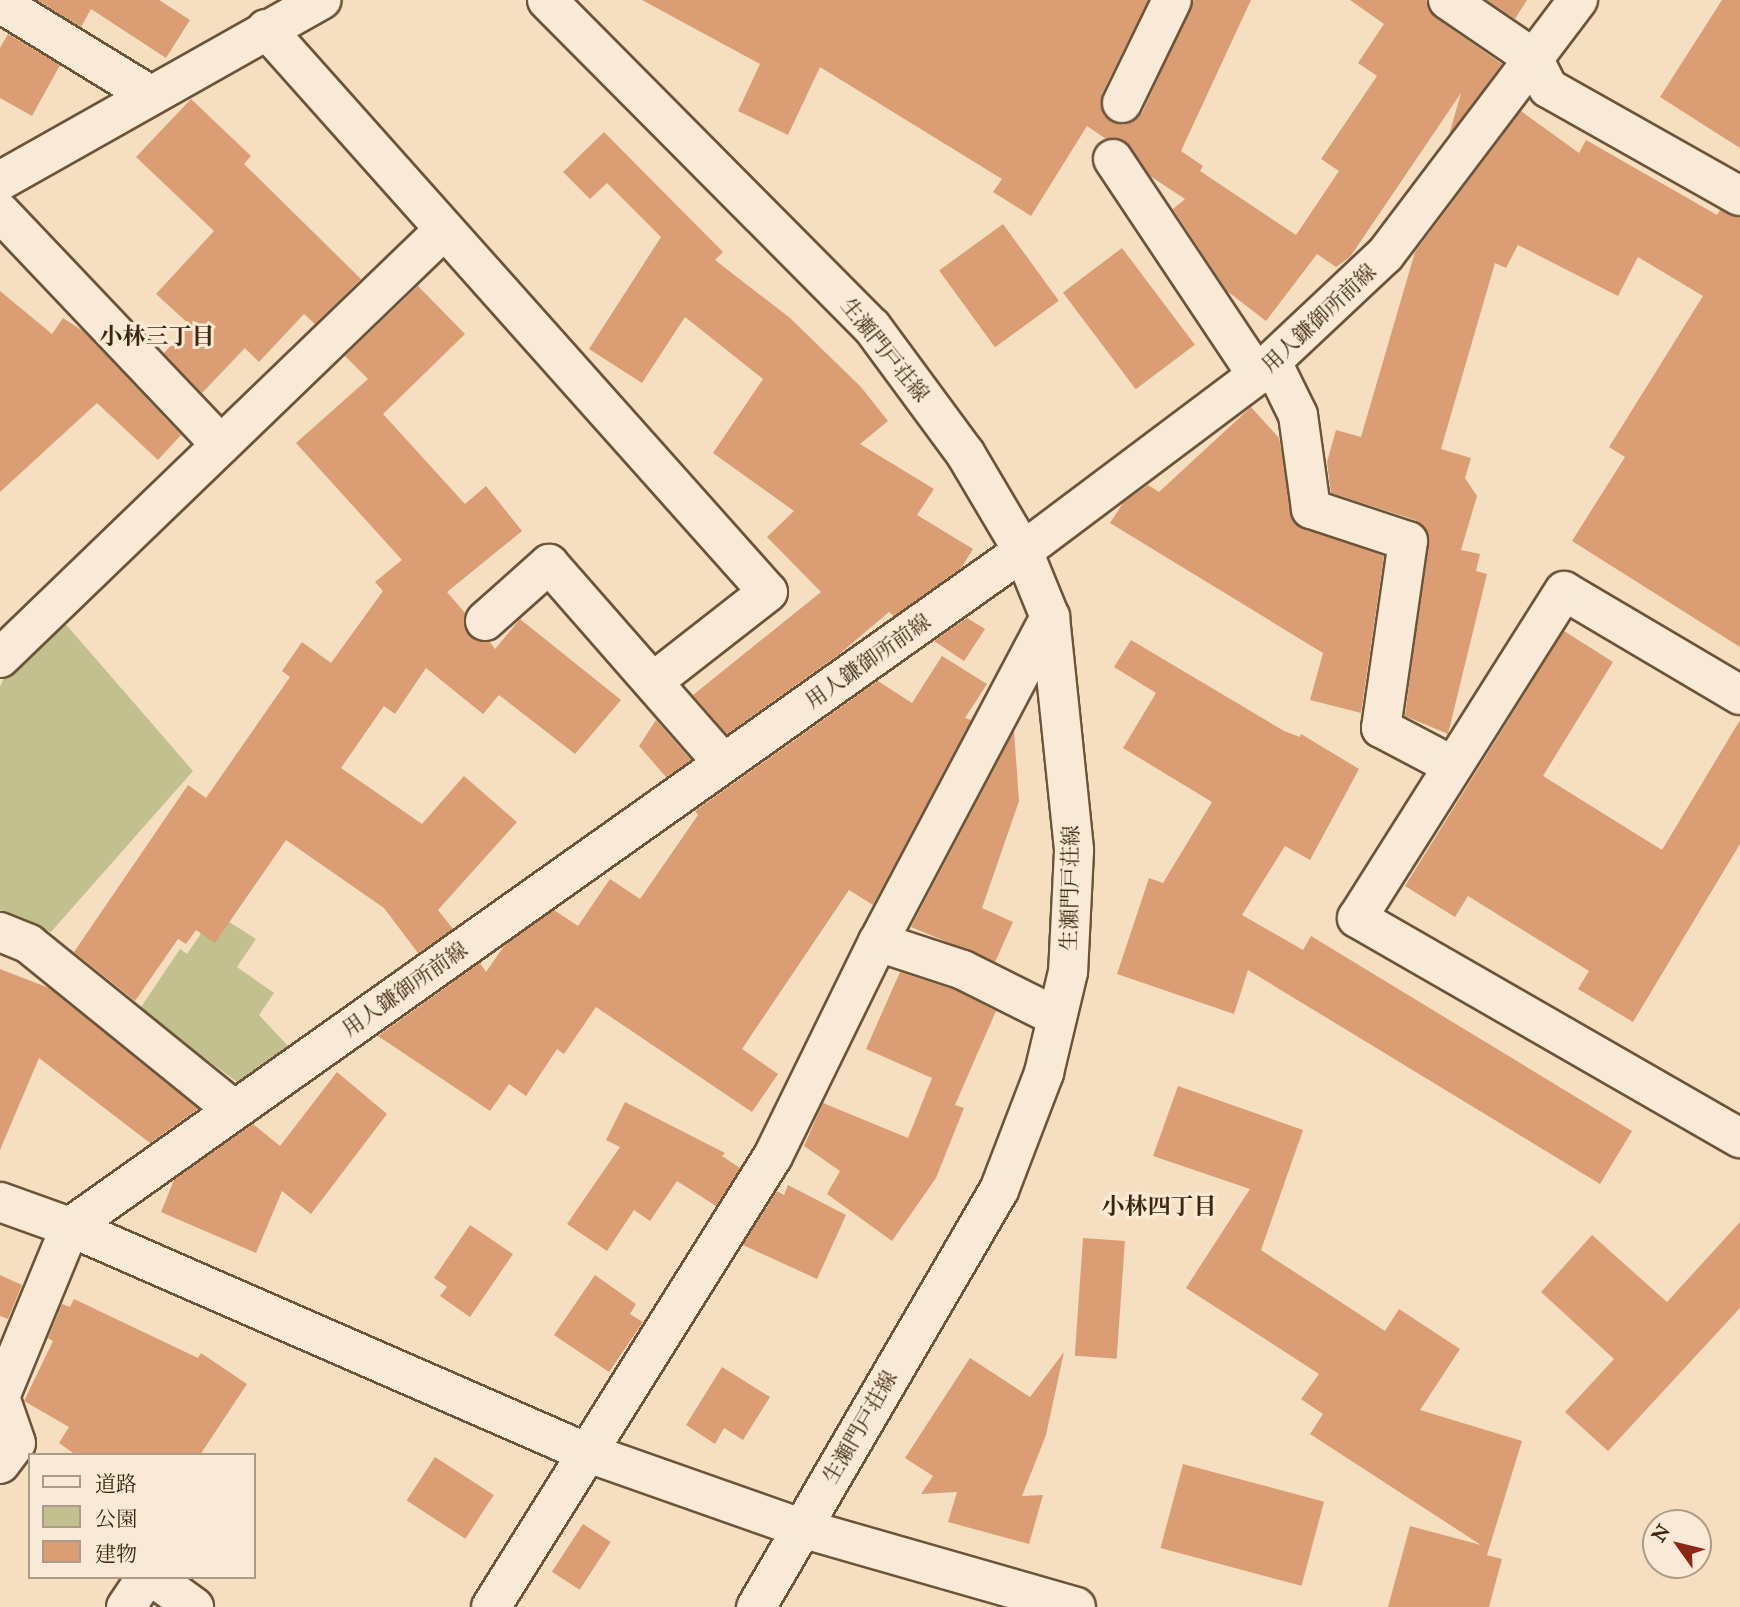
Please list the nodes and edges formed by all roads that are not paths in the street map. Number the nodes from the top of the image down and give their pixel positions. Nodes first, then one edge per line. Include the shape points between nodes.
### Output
1 (321, 0) edge
2 (547, 0) edge
3 (1172, 0) edge
4 (1448, 0) edge
5 (1578, 0) edge
6 (0, 3) edge
7 (266, 29) junction
8 (1534, 58) junction
9 (150, 95) junction
10 (1122, 103) dead end
11 (1113, 159) dead end
12 (0, 181) edge
13 (1740, 196) edge
14 (0, 212) edge
15 (444, 230) junction
16 (1264, 369) junction
17 (221, 445) junction
18 (1023, 551) junction
19 (1050, 617) junction
20 (485, 621) dead end
21 (0, 658) edge
22 (653, 682) junction
23 (1740, 695) edge
24 (723, 763) junction
25 (1453, 766) junction
26 (0, 932) edge
27 (878, 942) junction
28 (1057, 1017) junction
29 (234, 1110) junction
30 (1740, 1138) edge
31 (0, 1202) edge
32 (70, 1227) junction
33 (585, 1452) junction
34 (18, 1454) edge
35 (801, 1528) junction
36 (145, 1579) edge
37 (156, 1579) edge
38 (125, 1607) edge
39 (194, 1607) edge
40 (491, 1607) edge
41 (756, 1607) edge
42 (1076, 1607) edge

1 - 7 street
2 - 18 street, 生瀬門戸荘線 via 872,327 965,453
3 - 10 street
4 - 8 street
5 - 8 street, 用人鎌御所前線
6 - 9 street
7 - 9 street
7 - 15 street
8 - 13 street via 1548,88
8 - 16 street, 用人鎌御所前線 via 1385,255
9 - 12 street
11 - 16 street
14 - 17 street
15 - 17 street
15 - 22 street via 768,592
16 - 18 street, 用人鎌御所前線
16 - 25 street via 1298,415 1311,509 1408,541 1381,728
17 - 21 street
18 - 19 street, 生瀬門戸荘線
18 - 24 street, 用人鎌御所前線
19 - 27 street
19 - 28 street, 生瀬門戸荘線 via 1074,851 1068,972
20 - 22 street via 549,564
22 - 24 street
23 - 25 street via 1564,591
24 - 29 street, 用人鎌御所前線
25 - 30 street via 1357,918
26 - 29 street via 29,944
27 - 28 street via 963,970
27 - 33 street via 773,1156
28 - 35 street, 生瀬門戸荘線 via 1044,1073 999,1190
29 - 32 street, 用人鎌御所前線
31 - 32 street
32 - 33 street
32 - 34 street via 1,1397
33 - 35 street
33 - 40 street
35 - 41 street, 生瀬門戸荘線
35 - 42 street
36 - 38 street
37 - 39 street

